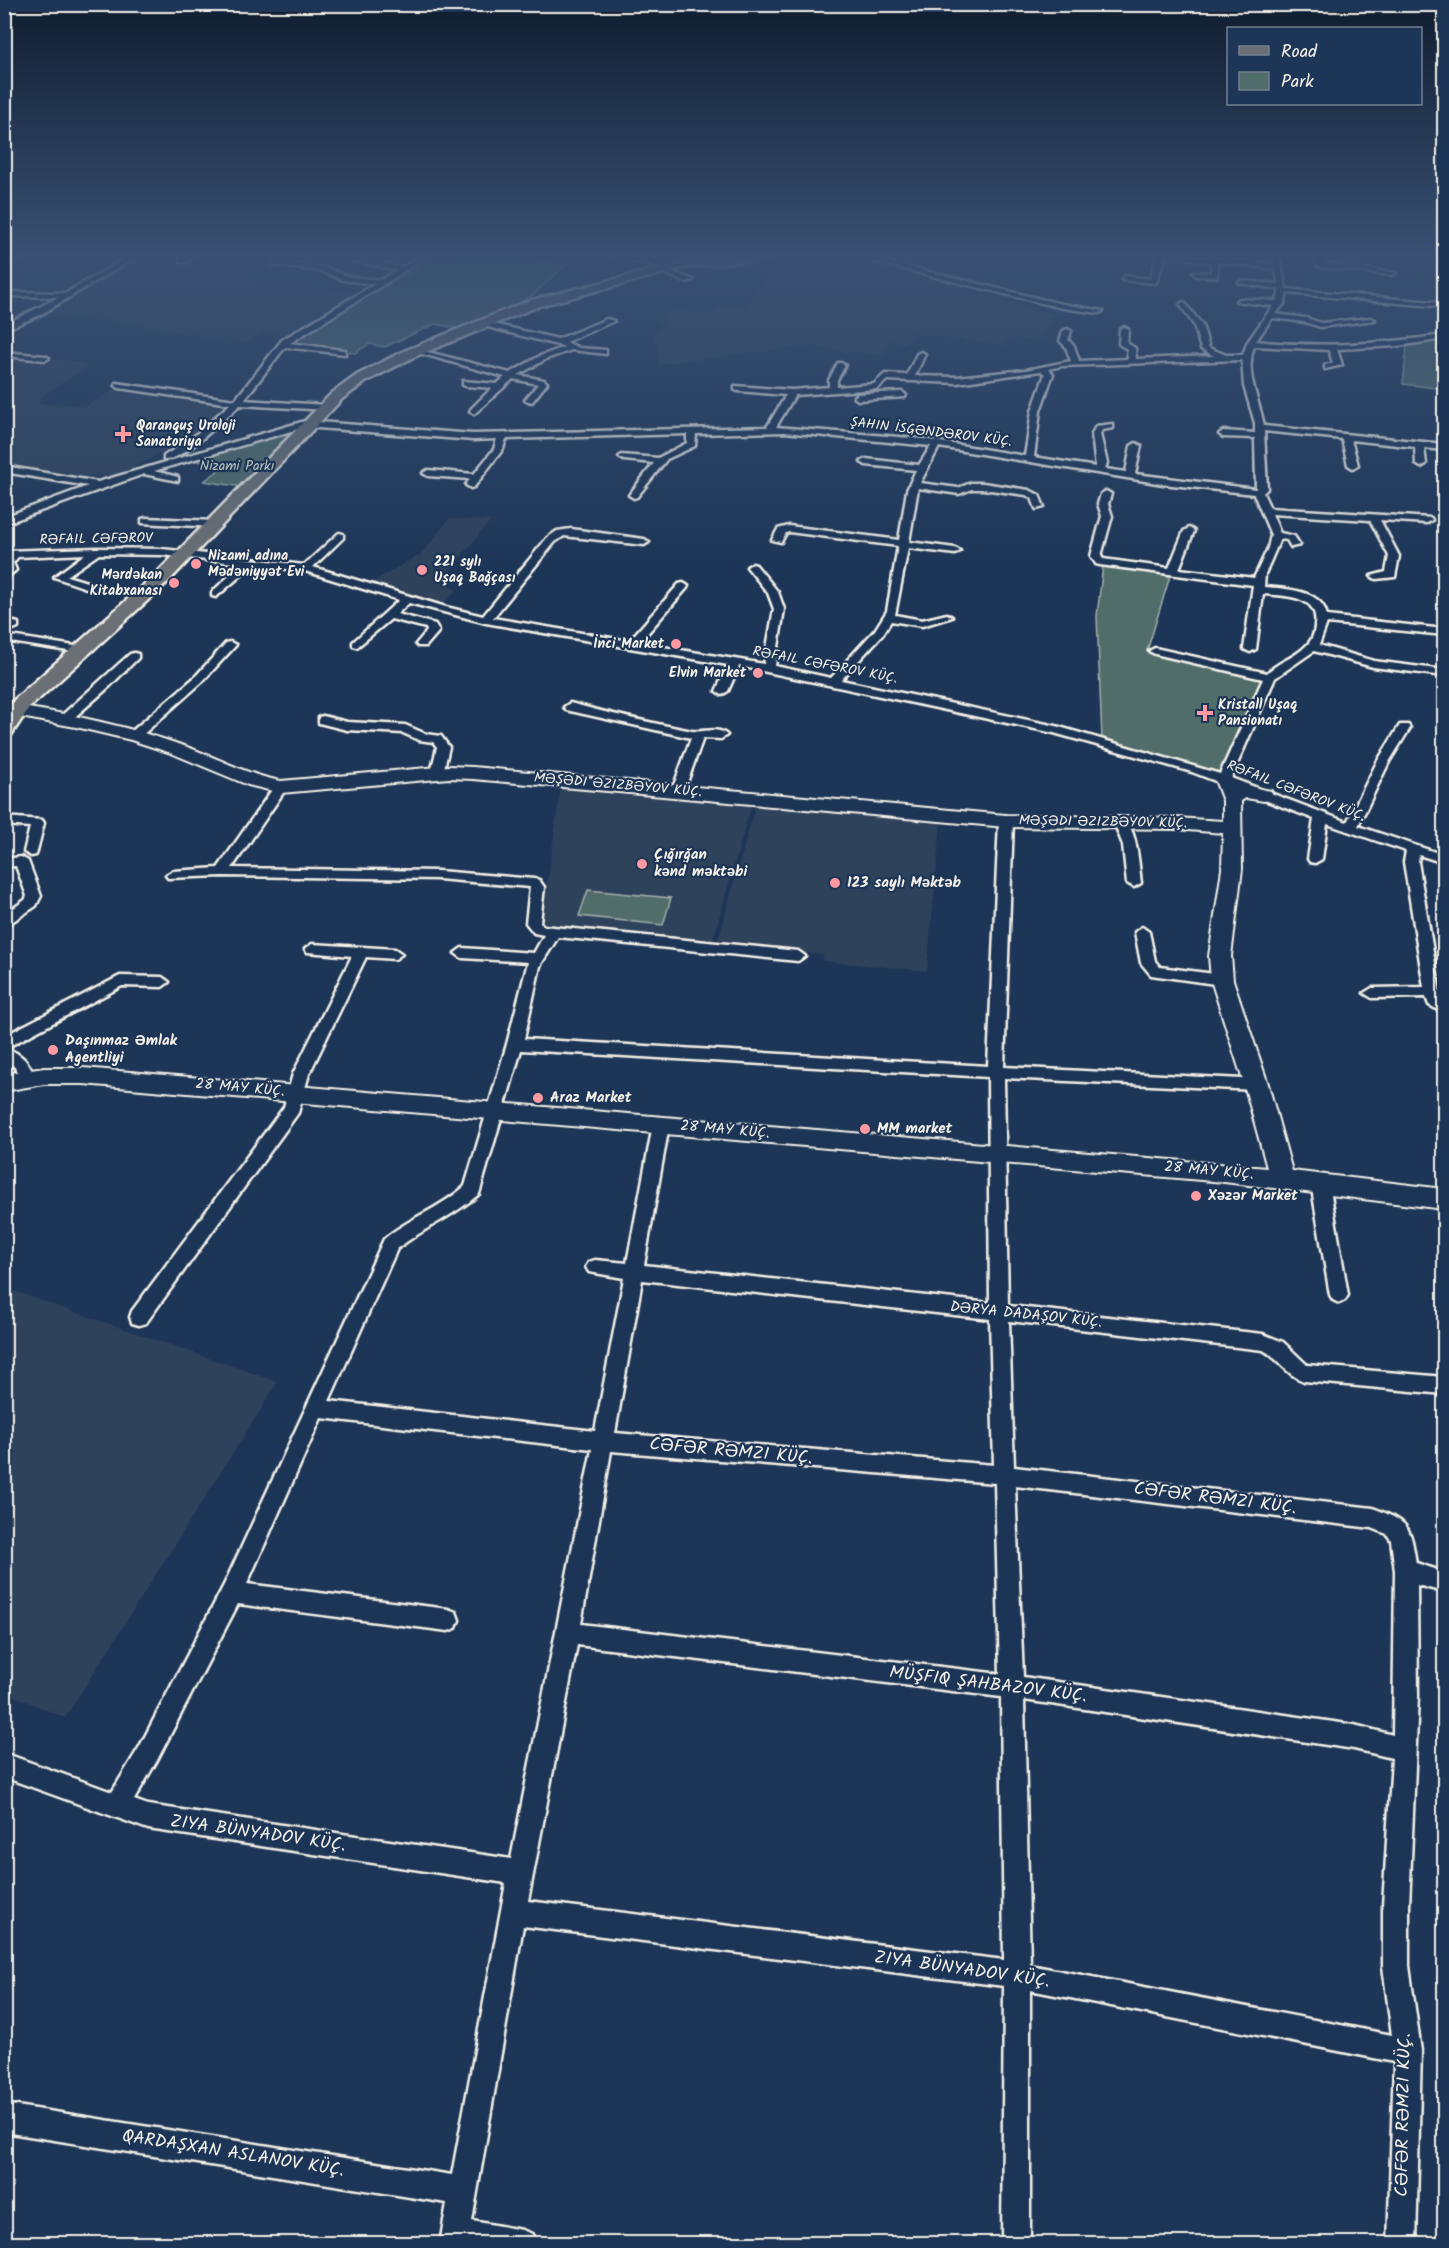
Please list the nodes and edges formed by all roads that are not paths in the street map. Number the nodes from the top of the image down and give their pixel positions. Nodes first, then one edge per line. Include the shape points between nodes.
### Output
1 (271, 359) edge
2 (401, 359) edge
3 (445, 359) edge
4 (537, 359) edge
5 (919, 359) edge
6 (1075, 359) edge
7 (1219, 359) edge
8 (1246, 359) edge
9 (1336, 359) edge
10 (1132, 361) joint
11 (1076, 363) junction
12 (841, 365) dead end
13 (1328, 366) dead end
14 (1043, 368) junction
15 (509, 376) junction
16 (910, 378) junction
17 (466, 383) dead end
18 (119, 385) dead end
19 (497, 386) junction
20 (738, 388) dead end
21 (833, 389) junction
22 (902, 394) dead end
23 (790, 395) junction
24 (529, 400) dead end
25 (237, 403) junction
26 (326, 408) junction
27 (474, 411) dead end
28 (310, 424) junction
29 (1110, 426) dead end
30 (771, 428) junction
31 (692, 430) junction
32 (1260, 432) junction
33 (1223, 434) dead end
34 (502, 437) junction
35 (1346, 437) junction
36 (189, 444) junction
37 (938, 444) junction
38 (1419, 444) junction
39 (1444, 444) edge
40 (1136, 446) dead end
41 (210, 452) junction
42 (624, 457) dead end
43 (1029, 458) junction
44 (659, 461) junction
45 (866, 462) dead end
46 (1421, 464) dead end
47 (1353, 465) dead end
48 (4, 468) edge
49 (922, 468) junction
50 (19, 471) junction
51 (143, 471) junction
52 (1100, 471) junction
53 (428, 473) dead end
54 (1130, 476) junction
55 (176, 479) dead end
56 (4, 482) edge
57 (98, 485) junction
58 (914, 485) junction
59 (1258, 492) junction
60 (1106, 494) dead end
61 (634, 495) dead end
62 (1039, 507) dead end
63 (1267, 511) junction
64 (1373, 517) junction
65 (1427, 520) dead end
66 (4, 521) edge
67 (146, 521) dead end
68 (215, 524) junction
69 (1189, 531) dead end
70 (1276, 535) junction
71 (339, 536) dead end
72 (777, 540) dead end
73 (644, 542) dead end
74 (903, 544) junction
75 (1294, 545) dead end
76 (97, 551) junction
77 (956, 551) dead end
78 (9, 554) edge
79 (187, 554) junction
80 (251, 561) junction
81 (752, 567) dead end
82 (306, 568) junction
83 (1173, 570) junction
84 (1376, 576) dead end
85 (4, 577) edge
86 (86, 585) dead end
87 (683, 586) dead end
88 (1258, 586) junction
89 (216, 594) dead end
90 (407, 599) junction
91 (390, 615) junction
92 (889, 617) junction
93 (947, 617) dead end
94 (1322, 619) junction
95 (486, 621) junction
96 (1444, 633) edge
97 (4, 638) edge
98 (422, 644) dead end
99 (632, 644) junction
100 (230, 645) dead end
101 (357, 645) dead end
102 (1312, 648) junction
103 (1250, 649) dead end
104 (81, 650) junction
105 (1155, 651) dead end
106 (134, 656) dead end
107 (735, 662) junction
108 (769, 668) junction
109 (1444, 673) edge
110 (1270, 677) junction
111 (834, 681) junction
112 (722, 691) dead end
113 (570, 707) dead end
114 (10, 710) edge
115 (65, 719) junction
116 (323, 720) dead end
117 (1404, 728) dead end
118 (4, 731) edge
119 (135, 735) junction
120 (721, 735) dead end
121 (698, 736) junction
122 (437, 773) junction
123 (1224, 780) junction
124 (280, 787) junction
125 (678, 791) junction
126 (1264, 795) junction
127 (1232, 801) junction
128 (1321, 817) junction
129 (4, 821) edge
130 (1005, 821) junction
131 (1121, 822) junction
132 (1232, 828) junction
133 (1351, 828) junction
134 (1413, 850) junction
135 (31, 852) dead end
136 (1315, 859) dead end
137 (1444, 859) edge
138 (4, 863) edge
139 (222, 872) junction
140 (173, 875) dead end
141 (1134, 883) dead end
142 (4, 922) edge
143 (552, 932) junction
144 (1142, 932) dead end
145 (312, 949) dead end
146 (361, 951) junction
147 (462, 953) dead end
148 (395, 954) dead end
149 (798, 956) dead end
150 (537, 958) junction
151 (1222, 980) junction
152 (162, 982) dead end
153 (1433, 992) junction
154 (1372, 993) dead end
155 (1444, 1008) edge
156 (4, 1043) edge
157 (515, 1044) junction
158 (4, 1053) edge
159 (996, 1072) junction
160 (16, 1081) edge
161 (1256, 1084) junction
162 (297, 1093) junction
163 (497, 1110) junction
164 (661, 1125) junction
165 (997, 1154) junction
166 (1282, 1178) junction
167 (1320, 1183) junction
168 (1444, 1199) edge
169 (595, 1267) dead end
170 (633, 1270) junction
171 (1339, 1295) dead end
172 (999, 1312) junction
173 (139, 1317) dead end
174 (1444, 1386) edge
175 (317, 1408) junction
176 (604, 1441) junction
177 (1006, 1475) junction
178 (1406, 1571) junction
179 (1444, 1582) edge
180 (232, 1593) junction
181 (448, 1620) dead end
182 (568, 1633) junction
183 (1012, 1687) junction
184 (1405, 1749) junction
185 (4, 1765) edge
186 (117, 1806) junction
187 (520, 1873) junction
188 (513, 1912) junction
189 (1017, 1975) junction
190 (1408, 2050) junction
191 (4, 2118) edge
192 (462, 2191) junction
193 (455, 2238) edge
194 (522, 2244) edge
195 (1016, 2244) edge
196 (1402, 2244) edge

1 - 25 street
2 - 26 main road via 354,383
3 - 15 street
4 - 15 street
5 - 16 street
6 - 11 street
7 - 10 street via 1182,365
8 - 32 street via 1248,387
9 - 13 street via 1338,365
10 - 11 street via 1109,365
11 - 14 street
12 - 21 street
14 - 16 street via 968,379
14 - 43 street via 1048,374 1036,411
15 - 19 street
15 - 24 street via 543,383
16 - 21 street via 885,377 877,386
17 - 19 street
18 - 25 street
19 - 27 street
20 - 23 street
21 - 23 street
22 - 23 street via 825,400
23 - 30 street
25 - 26 street
25 - 36 street
26 - 28 main road
28 - 34 street, ŞAHIN İSGƏNDƏROV KÜÇ.
28 - 41 street, ŞAHIN İSGƏNDƏROV KÜÇ. via 284,428
28 - 68 main road
29 - 52 street via 1099,428 1096,434
30 - 31 street, ŞAHIN İSGƏNDƏROV KÜÇ.
30 - 37 street, ŞAHIN İSGƏNDƏROV KÜÇ.
31 - 34 street, ŞAHIN İSGƏNDƏROV KÜÇ.
31 - 44 street via 688,447
32 - 33 street
32 - 35 street
32 - 59 street via 1262,489
34 - 53 street via 498,449 474,481
35 - 38 street
35 - 47 street
36 - 41 street via 193,450
36 - 51 street
37 - 43 street, ŞAHIN İSGƏNDƏROV KÜÇ.
37 - 49 street
38 - 39 street
38 - 46 street
40 - 54 street
41 - 51 street, ŞAHIN İSGƏNDƏROV KÜÇ.
42 - 44 street
43 - 52 street, ŞAHIN İSGƏNDƏROV KÜÇ.
44 - 61 street
45 - 49 street
48 - 50 street
49 - 58 street
50 - 56 street
50 - 57 street
51 - 55 street
51 - 57 street
52 - 54 street, ŞAHIN İSGƏNDƏROV KÜÇ.
54 - 59 street, ŞAHIN İSGƏNDƏROV KÜÇ.
57 - 66 street
58 - 62 street via 959,491 975,485 1029,493 1036,497
58 - 74 street
59 - 63 street
60 - 83 street via 1102,504 1107,516 1097,559
63 - 64 street
63 - 70 street
64 - 65 street
64 - 84 street via 1394,556 1391,575
67 - 68 street
68 - 79 main road
69 - 83 street
70 - 75 street via 1290,538
70 - 88 street
71 - 82 street
72 - 74 street via 782,531 789,529
73 - 95 street via 561,533 551,540
74 - 77 street
74 - 92 street via 895,604
76 - 78 street, RƏFAIL CƏFƏROV
76 - 79 street, RƏFAIL CƏFƏROV
76 - 86 street via 59,577
78 - 85 street via 11,570
79 - 80 street, RƏFAIL CƏFƏROV KÜÇ.
79 - 104 main road
80 - 82 street, RƏFAIL CƏFƏROV KÜÇ.
80 - 89 street
81 - 108 street via 773,592 779,609
82 - 90 street, RƏFAIL CƏFƏROV KÜÇ.
83 - 88 street
87 - 99 street
88 - 94 street via 1314,600
88 - 103 street
90 - 91 street
90 - 95 street, RƏFAIL CƏFƏROV KÜÇ.
91 - 98 street via 431,626 433,631
91 - 101 street
92 - 93 street via 922,623
92 - 111 street
94 - 96 street
94 - 102 street
95 - 99 street, RƏFAIL CƏFƏROV KÜÇ.
97 - 104 street
99 - 107 street, RƏFAIL CƏFƏROV KÜÇ.
100 - 119 street via 198,680
102 - 109 street via 1373,664
102 - 110 street via 1283,664
104 - 114 main road
105 - 110 street
106 - 115 street
107 - 108 street, RƏFAIL CƏFƏROV KÜÇ.
107 - 112 street
108 - 111 street, RƏFAIL CƏFƏROV KÜÇ.
110 - 123 street
111 - 123 street, RƏFAIL CƏFƏROV KÜÇ. via 1039,726
113 - 121 street
114 - 115 street, MƏŞƏDI ƏZIZBƏYOV KÜÇ.
114 - 118 main road
115 - 119 street, MƏŞƏDI ƏZIZBƏYOV KÜÇ.
116 - 122 street via 347,726 405,729 437,739 443,747
117 - 133 street
119 - 124 street, MƏŞƏDI ƏZIZBƏYOV KÜÇ.
120 - 121 street
121 - 125 street
122 - 124 street, MƏŞƏDI ƏZIZBƏYOV KÜÇ.
122 - 125 street, MƏŞƏDI ƏZIZBƏYOV KÜÇ. via 473,772
123 - 126 street, RƏFAIL CƏFƏROV KÜÇ.
123 - 127 street
124 - 139 street
125 - 130 street, MƏŞƏDI ƏZIZBƏYOV KÜÇ.
126 - 127 street via 1241,792
126 - 128 street, RƏFAIL CƏFƏROV KÜÇ.
127 - 132 street
128 - 133 street, RƏFAIL CƏFƏROV KÜÇ.
128 - 136 street
129 - 135 street via 37,824
130 - 131 street, MƏŞƏDI ƏZIZBƏYOV KÜÇ.
130 - 159 street
131 - 132 street, MƏŞƏDI ƏZIZBƏYOV KÜÇ. via 1184,822
131 - 141 street via 1130,845
132 - 151 street via 1232,869 1220,956
133 - 134 street, RƏFAIL CƏFƏROV KÜÇ.
134 - 137 street, RƏFAIL CƏFƏROV KÜÇ.
134 - 153 street via 1411,862
138 - 142 street via 21,861 34,896 32,903
139 - 140 street
139 - 143 street via 438,875 534,883 537,887 533,923 539,930
143 - 149 street
143 - 150 street
144 - 151 street via 1148,963 1156,970
145 - 146 street
146 - 148 street
146 - 162 street via 301,1074
147 - 150 street
150 - 157 street
151 - 161 street
152 - 156 street via 120,981
153 - 154 street
153 - 155 street via 1434,1001
157 - 159 street
157 - 163 street
158 - 160 street via 22,1064
159 - 161 street
159 - 165 street
160 - 162 street, 28 MAY KÜÇ. via 53,1075 83,1076
161 - 166 street
162 - 163 street, 28 MAY KÜÇ.
162 - 173 street via 288,1116
163 - 164 street, 28 MAY KÜÇ.
163 - 175 street via 473,1190 390,1244
164 - 165 street, 28 MAY KÜÇ.
164 - 170 street
165 - 166 street, 28 MAY KÜÇ.
165 - 172 street
166 - 167 street, 28 MAY KÜÇ.
167 - 168 street, 28 MAY KÜÇ.
167 - 171 street
169 - 170 street, DƏRYA DADAŞOV KÜÇ.
170 - 172 street, DƏRYA DADAŞOV KÜÇ.
170 - 176 street
172 - 174 street, DƏRYA DADAŞOV KÜÇ. via 1263,1342 1281,1349 1296,1369 1304,1373
172 - 177 street
175 - 176 street, CƏFƏR RƏMZI KÜÇ.
175 - 180 street
176 - 177 street, CƏFƏR RƏMZI KÜÇ.
176 - 182 street
177 - 178 street, CƏFƏR RƏMZI KÜÇ. via 1373,1518 1394,1527 1401,1536
177 - 183 street
178 - 179 street
178 - 184 street, CƏFƏR RƏMZI KÜÇ.
180 - 181 street
180 - 186 street
182 - 183 street, MÜŞFIQ ŞAHBAZOV KÜÇ.
182 - 187 street
183 - 184 street, MÜŞFIQ ŞAHBAZOV KÜÇ. via 1354,1737
183 - 189 street
184 - 190 street, CƏFƏR RƏMZI KÜÇ. via 1396,1966
185 - 186 street, ZIYA BÜNYADOV KÜÇ.
186 - 187 street, ZIYA BÜNYADOV KÜÇ. via 148,1818
187 - 188 street
188 - 189 street, ZIYA BÜNYADOV KÜÇ.
188 - 192 street
189 - 190 street, ZIYA BÜNYADOV KÜÇ.
189 - 195 street
190 - 196 street, CƏFƏR RƏMZI KÜÇ.
191 - 192 street, QARDAŞXAN ASLANOV KÜÇ.
192 - 193 street
193 - 194 street

